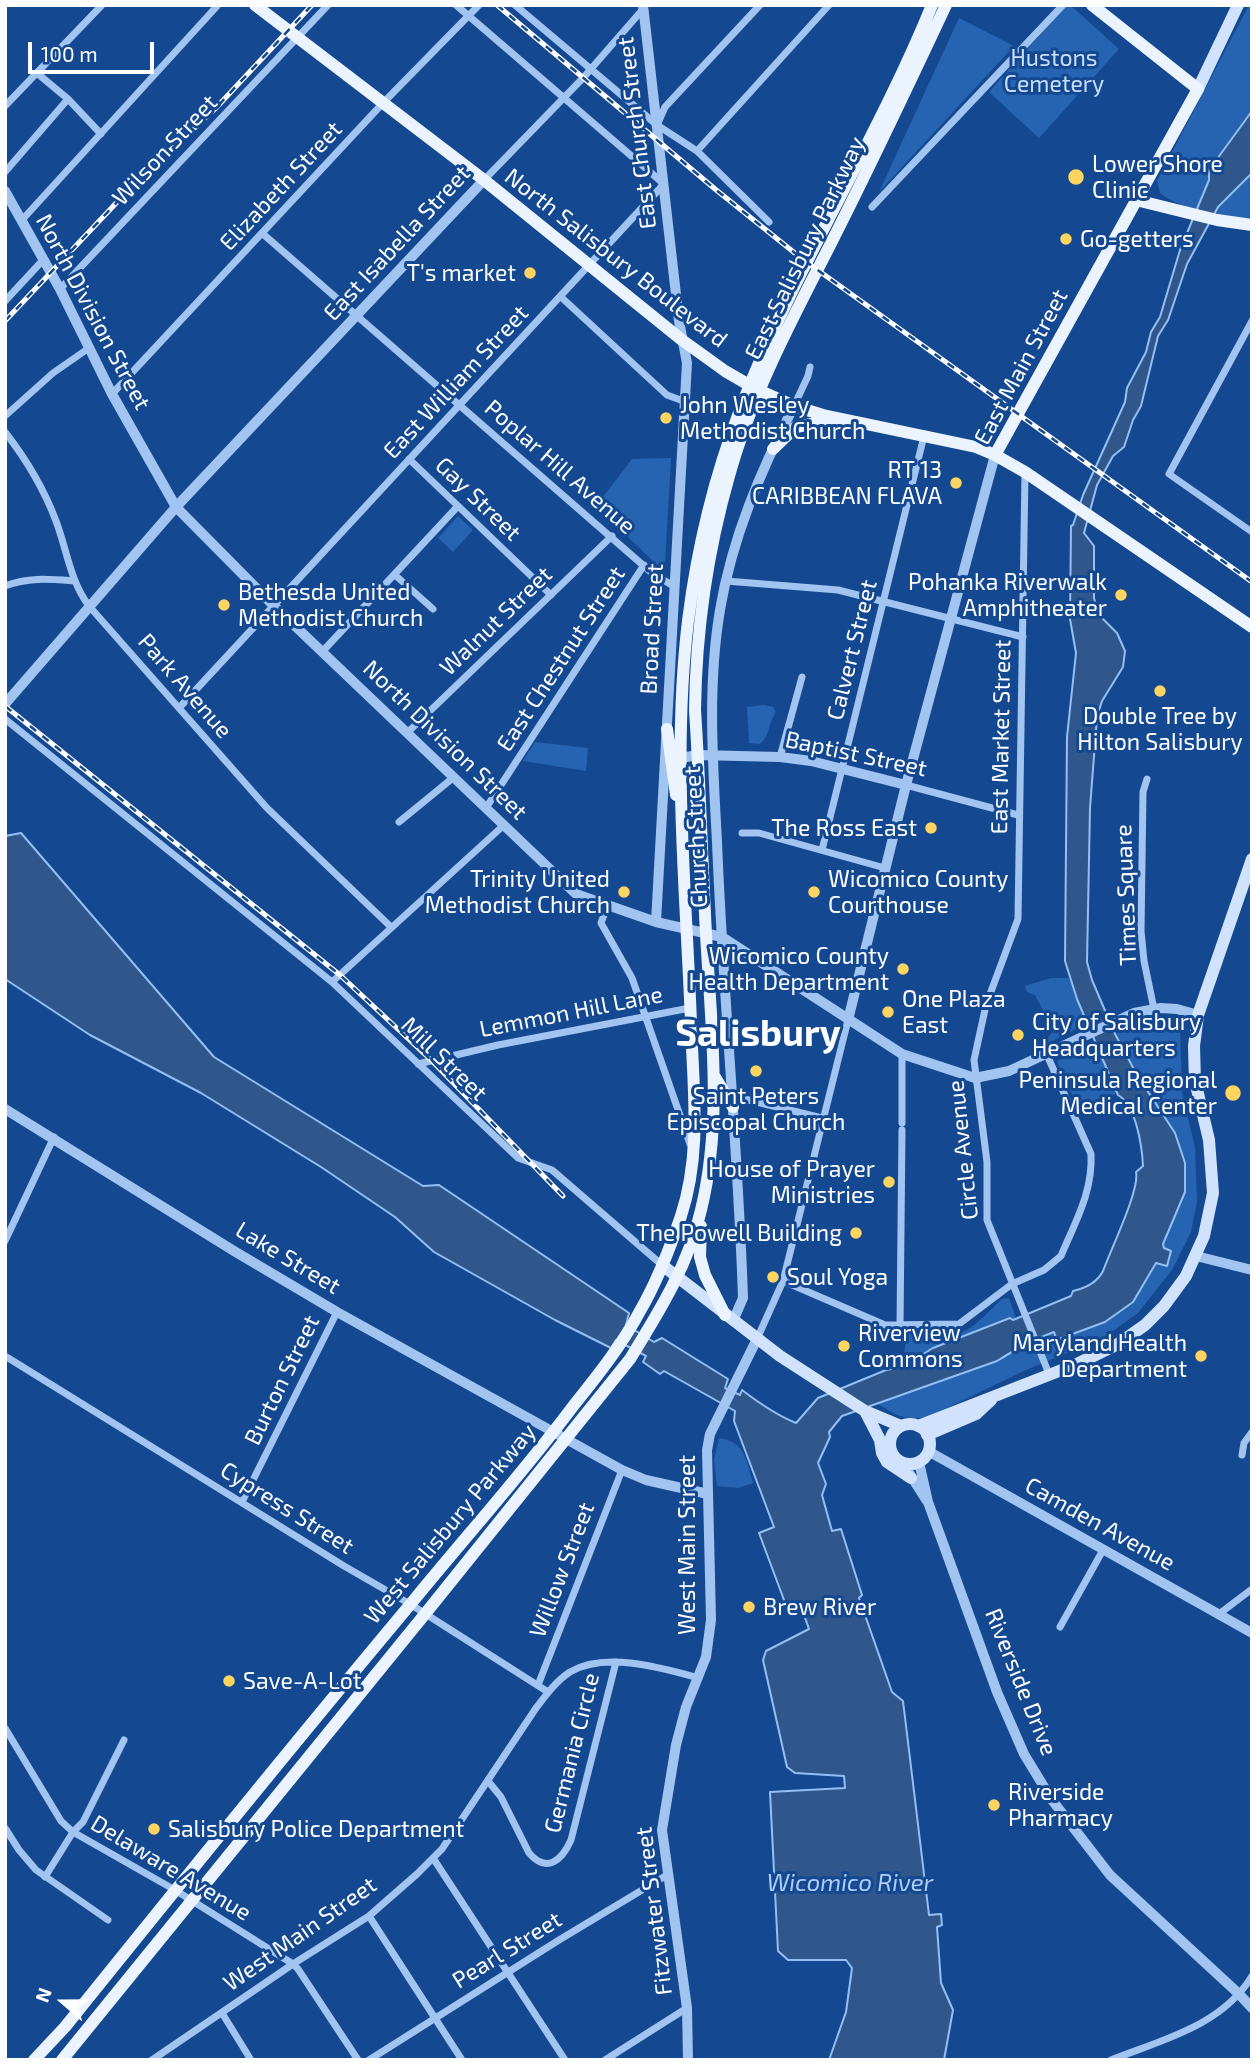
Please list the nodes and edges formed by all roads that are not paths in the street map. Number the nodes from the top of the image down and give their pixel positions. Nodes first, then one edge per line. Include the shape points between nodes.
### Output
1 (102, 5) edge
2 (218, 5) edge
3 (255, 5) edge
4 (328, 5) edge
5 (456, 5) edge
6 (479, 5) edge
7 (515, 5) edge
8 (760, 5) edge
9 (829, 5) edge
10 (932, 5) edge
11 (946, 5) edge
12 (1063, 5) edge
13 (1092, 5) edge
14 (1238, 5) edge
15 (645, 6) edge
16 (468, 15) junction
17 (298, 38) junction
18 (591, 69) junction
19 (38, 74) junction
20 (1198, 89) junction
21 (564, 97) junction
22 (68, 99) junction
23 (383, 103) junction
24 (5, 106) edge
25 (657, 125) junction
26 (101, 134) junction
27 (697, 151) junction
28 (5, 172) edge
29 (484, 180) junction
30 (664, 184) junction
31 (5, 191) edge
32 (1136, 200) junction
33 (872, 207) dead end
34 (22, 220) junction
35 (769, 222) dead end
36 (1252, 225) edge
37 (263, 234) junction
38 (44, 259) junction
39 (591, 266) junction
40 (60, 289) junction
41 (562, 298) junction
42 (5, 301) edge
43 (356, 316) junction
44 (1252, 321) edge
45 (682, 340) junction
46 (89, 348) junction
47 (810, 367) dead end
48 (112, 394) junction
49 (686, 402) junction
50 (788, 403) junction
51 (460, 406) junction
52 (5, 415) edge
53 (840, 420) junction
54 (5, 432) edge
55 (924, 436) junction
56 (773, 449) junction
57 (995, 455) junction
58 (409, 459) junction
59 (1025, 472) junction
60 (458, 506) junction
61 (176, 507) junction
62 (1252, 532) edge
63 (612, 536) junction
64 (644, 565) junction
65 (395, 575) junction
66 (74, 581) junction
67 (726, 581) junction
68 (5, 586) edge
69 (675, 587) junction
70 (551, 595) junction
71 (884, 602) junction
72 (273, 605) junction
73 (89, 607) junction
74 (433, 609) dead end
75 (950, 619) junction
76 (1252, 627) edge
77 (1023, 637) junction
78 (322, 652) junction
79 (802, 677) dead end
80 (5, 704) edge
81 (179, 708) junction
82 (5, 719) edge
83 (667, 729) junction
84 (407, 733) junction
85 (698, 755) junction
86 (713, 756) junction
87 (780, 757) junction
88 (681, 758) junction
89 (842, 769) junction
90 (454, 777) junction
91 (1147, 779) dead end
92 (906, 785) junction
93 (486, 807) junction
94 (1018, 815) junction
95 (399, 822) dead end
96 (504, 825) junction
97 (742, 834) dead end
98 (682, 835) junction
99 (822, 850) junction
100 (1252, 859) edge
101 (885, 868) junction
102 (607, 907) junction
103 (1018, 919) joint
104 (656, 922) junction
105 (391, 928) junction
106 (688, 930) junction
107 (706, 934) junction
108 (722, 937) junction
109 (332, 982) junction
110 (690, 1008) junction
111 (1154, 1009) junction
112 (1198, 1015) junction
113 (645, 1017) junction
114 (848, 1020) junction
115 (902, 1054) junction
116 (1046, 1055) junction
117 (418, 1064) junction
118 (715, 1076) junction
119 (975, 1078) junction
120 (732, 1102) junction
121 (5, 1109) edge
122 (822, 1118) junction
123 (54, 1137) junction
124 (694, 1155) junction
125 (701, 1211) junction
126 (5, 1241) edge
127 (1196, 1256) junction
128 (662, 1265) junction
129 (1252, 1270) edge
130 (677, 1277) junction
131 (783, 1281) junction
132 (1012, 1284) junction
133 (337, 1312) junction
134 (729, 1318) junction
135 (900, 1326) junction
136 (757, 1339) junction
137 (5, 1356) edge
138 (1049, 1374) junction
139 (863, 1410) junction
140 (901, 1426) junction
141 (923, 1430) junction
142 (1252, 1432) edge
143 (561, 1434) junction
144 (891, 1449) junction
145 (928, 1451) junction
146 (1242, 1455) dead end
147 (902, 1462) junction
148 (919, 1462) junction
149 (622, 1470) junction
150 (911, 1478) junction
151 (708, 1494) junction
152 (242, 1502) junction
153 (928, 1502) junction
154 (1103, 1550) junction
155 (1252, 1590) edge
156 (410, 1604) junction
157 (425, 1614) junction
158 (1219, 1614) junction
159 (1060, 1627) dead end
160 (1252, 1633) edge
161 (616, 1662) junction
162 (699, 1678) junction
163 (538, 1685) junction
164 (548, 1692) junction
165 (5, 1728) edge
166 (124, 1740) dead end
167 (488, 1781) junction
168 (5, 1828) edge
169 (73, 1832) junction
170 (433, 1858) junction
171 (667, 1875) junction
172 (45, 1877) junction
173 (175, 1891) junction
174 (192, 1902) junction
175 (369, 1916) junction
176 (108, 1920) dead end
177 (293, 1964) junction
178 (509, 1971) junction
179 (1252, 1976) edge
180 (1239, 1994) junction
181 (687, 2008) junction
182 (1252, 2008) edge
183 (222, 2013) junction
184 (435, 2017) junction
185 (34, 2060) edge
186 (62, 2060) edge
187 (152, 2060) edge
188 (251, 2060) edge
189 (358, 2060) edge
190 (369, 2060) edge
191 (463, 2060) edge
192 (565, 2060) edge
193 (605, 2060) edge
194 (688, 2060) edge
195 (1111, 2060) edge

1 - 19 street
2 - 26 street
3 - 17 main road, North Salisbury Boulevard
4 - 17 street, Wilson Street
5 - 16 street
6 - 16 street, Elizabeth Street
7 - 18 street
8 - 25 street via 665,107
9 - 27 street
10 - 88 main road, East Salisbury Parkway via 772,333 729,438 704,526 688,618
11 - 85 main road, East Salisbury Parkway via 787,329 739,443 706,570 700,615 695,678
12 - 33 street
13 - 20 main road
14 - 20 main road, East Main Street
15 - 18 street, East Isabella Street
15 - 25 street, East Church Street
16 - 21 street
16 - 23 street, Elizabeth Street
17 - 23 main road, North Salisbury Boulevard
17 - 40 street, Wilson Street
18 - 21 street, East Isabella Street
18 - 25 street
19 - 22 street
19 - 24 street
20 - 32 main road, East Main Street
21 - 29 street, East Isabella Street
21 - 30 street
22 - 26 street
22 - 28 street
23 - 29 main road, North Salisbury Boulevard
23 - 37 street, Elizabeth Street
25 - 27 street
25 - 30 street, East Church Street
26 - 34 street
27 - 35 street
29 - 39 main road, North Salisbury Boulevard
29 - 43 street, East Isabella Street
30 - 39 street, East William Street
30 - 45 street, East Church Street
31 - 34 street, North Division Street
32 - 36 main road
32 - 57 main road, East Main Street
34 - 38 street, North Division Street
37 - 43 street, Poplar Hill Avenue
37 - 48 street, Elizabeth Street
38 - 40 street, North Division Street
38 - 42 street
39 - 41 street, East William Street
39 - 45 main road, North Salisbury Boulevard
40 - 46 street, North Division Street
41 - 49 street via 667,395
41 - 51 street, East William Street
43 - 51 street, Poplar Hill Avenue
43 - 61 street, East Isabella Street
44 - 62 street via 1169,474
45 - 49 street, Broad Street via 687,363
45 - 50 main road, North Salisbury Boulevard via 725,371
46 - 48 street, North Division Street
46 - 52 street via 52,373
47 - 50 street, Church Street
48 - 61 street, North Division Street
49 - 69 street, Broad Street
50 - 53 main road, North Salisbury Boulevard
50 - 56 street, Church Street
51 - 58 street, East William Street
51 - 63 street, Poplar Hill Avenue
53 - 55 main road, North Salisbury Boulevard
53 - 56 main road via 796,427
54 - 66 street, Park Avenue via 46,497
55 - 57 main road, North Salisbury Boulevard
55 - 71 street, Calvert Street
56 - 67 street, Church Street via 738,536
57 - 59 main road, North Salisbury Boulevard
57 - 75 street, East Main Street
58 - 60 street, Gay Street
58 - 72 street, East William Street
59 - 76 main road, North Salisbury Boulevard
59 - 77 street, East Market Street
60 - 65 street
60 - 70 street, Gay Street
61 - 72 street, North Division Street
61 - 73 street, East Isabella Street
63 - 64 street, Poplar Hill Avenue
63 - 70 street, Walnut Street
64 - 69 street, Poplar Hill Avenue
64 - 93 street, East Chestnut Street
65 - 74 street
65 - 78 street
66 - 68 street via 36,579
66 - 73 street, Park Avenue
67 - 71 street via 825,588
67 - 86 street, Church Street via 713,659
69 - 83 street, Broad Street
70 - 84 street, Walnut Street
71 - 75 street
71 - 89 street, Calvert Street
72 - 78 street, North Division Street
72 - 81 street, East William Street
73 - 80 street, East Isabella Street
73 - 81 street, Park Avenue
75 - 77 street
75 - 92 street, East Main Street
77 - 94 street, East Market Street
78 - 84 street, North Division Street
79 - 87 street
81 - 105 street, Park Avenue via 267,808
82 - 109 street, Mill Street
83 - 98 main road
83 - 104 street, Broad Street
84 - 90 street, North Division Street
85 - 86 street, Baptist Street
85 - 88 street, Baptist Street
85 - 107 main road, East Salisbury Parkway
86 - 87 street, Baptist Street
86 - 108 street, Church Street
87 - 89 street, Baptist Street
88 - 98 main road, East Salisbury Parkway
89 - 92 street, Baptist Street
89 - 99 street, Calvert Street
90 - 93 street, North Division Street
90 - 95 street
91 - 111 street, Times Square via 1141,931
92 - 94 street, Baptist Street
92 - 101 street, East Main Street
93 - 96 street, North Division Street
94 - 103 street, East Market Street
96 - 102 street, North Division Street via 576,894
96 - 105 street
97 - 99 street via 759,833
98 - 106 main road, East Salisbury Parkway
99 - 101 street
100 - 112 main road
101 - 114 street, East Main Street
102 - 104 street, North Division Street
102 - 113 street via 601,923 632,978
103 - 119 street, Circle Avenue via 979,1032
104 - 106 street, North Division Street
105 - 109 street
106 - 107 street, North Division Street
106 - 110 main road, West Salisbury Parkway
107 - 108 street, North Division Street
107 - 118 main road, West Salisbury Parkway
108 - 114 street, North Division Street
108 - 120 street, Church Street
109 - 117 street, Mill Street
110 - 113 street, Lemmon Hill Lane
110 - 124 main road, West Salisbury Parkway via 696,1088
111 - 112 street
111 - 116 street via 1134,1013
112 - 127 main road via 1195,1081 1209,1140 1213,1193
113 - 117 street, Lemmon Hill Lane
113 - 124 street
114 - 115 street, North Division Street
114 - 122 street, West Main Street
115 - 119 street, North Division Street
115 - 135 street
116 - 119 street via 1009,1071
116 - 132 street via 1085,1137 1092,1172 1088,1193 1061,1256 1044,1270
117 - 128 street, Mill Street via 518,1158 552,1170
118 - 120 main road
118 - 125 main road, West Salisbury Parkway via 709,1171
119 - 132 street, Circle Avenue via 987,1162 987,1220
120 - 122 street
120 - 134 street, Church Street via 743,1297
121 - 123 street, Lake Street
122 - 131 street, West Main Street
123 - 126 street
123 - 133 street, Lake Street
124 - 128 main road, West Salisbury Parkway via 682,1214
125 - 130 main road, West Salisbury Parkway
125 - 134 main road via 700,1257
127 - 129 street
127 - 138 main road via 1164,1306 1132,1335 1094,1357
128 - 130 main road, Mill Street
128 - 143 main road, West Salisbury Parkway via 643,1308
130 - 134 main road, Mill Street
130 - 143 main road, West Salisbury Parkway via 630,1359
131 - 135 street via 885,1325
131 - 136 street, West Main Street
132 - 135 street via 959,1324
132 - 138 street, Circle Avenue
133 - 143 street, Lake Street
133 - 152 street, Burton Street
134 - 136 main road, Mill Street
136 - 139 main road, Mill Street
136 - 151 street, West Main Street via 710,1434
137 - 152 street, Cypress Street
138 - 141 main road via 995,1396 976,1414
139 - 140 main road, Mill Street
139 - 144 main road, Mill Street via 882,1428
139 - 150 main road via 887,1462
140 - 141 main road
140 - 144 main road via 892,1436
141 - 145 main road
142 - 146 street
143 - 149 street, Lake Street
143 - 156 main road, West Salisbury Parkway
143 - 157 main road, West Salisbury Parkway
144 - 147 main road
145 - 148 main road
145 - 154 street, Camden Avenue
147 - 148 main road
147 - 150 street, Riverside Drive
148 - 153 street, Riverside Drive
149 - 151 street, Lake Street
149 - 163 street, Willow Street
150 - 153 street, Riverside Drive
151 - 162 street, West Main Street via 711,1620
152 - 156 street, Cypress Street
153 - 180 street, Riverside Drive via 997,1692 1024,1754 1052,1800 1110,1875
154 - 158 street, Camden Avenue
154 - 159 street
155 - 158 street
156 - 157 street, Cypress Street
156 - 173 main road, West Salisbury Parkway
157 - 163 street, Cypress Street
157 - 174 main road, West Salisbury Parkway
158 - 160 street, Camden Avenue
161 - 162 street, West Main Street
161 - 164 street, West Main Street via 569,1672
161 - 167 street, Germania Circle via 571,1840 560,1858 550,1863 534,1859
162 - 171 street, Fitzwater Street via 686,1707 664,1809
163 - 164 street, Cypress Street
164 - 167 street, West Main Street
165 - 169 street, Delaware Avenue via 50,1805
166 - 169 street via 83,1822
167 - 170 street, West Main Street
168 - 172 street via 26,1861
169 - 172 street
169 - 173 street, Delaware Avenue
170 - 175 street, West Main Street
170 - 178 street
171 - 178 street, Pearl Street
171 - 181 street, Fitzwater Street
172 - 176 street
173 - 174 street, Delaware Avenue
173 - 185 main road, West Salisbury Parkway
174 - 177 street, Delaware Avenue
174 - 186 main road, West Salisbury Parkway
175 - 177 street, West Main Street
175 - 184 street
177 - 183 street, West Main Street
177 - 189 street, Delaware Avenue
178 - 184 street, Pearl Street
178 - 192 street
179 - 180 street
180 - 182 street, Riverside Drive
180 - 195 street via 1206,2022
181 - 193 street
181 - 194 street, Fitzwater Street
183 - 187 street, West Main Street
183 - 188 street
184 - 190 street, Pearl Street
184 - 191 street

